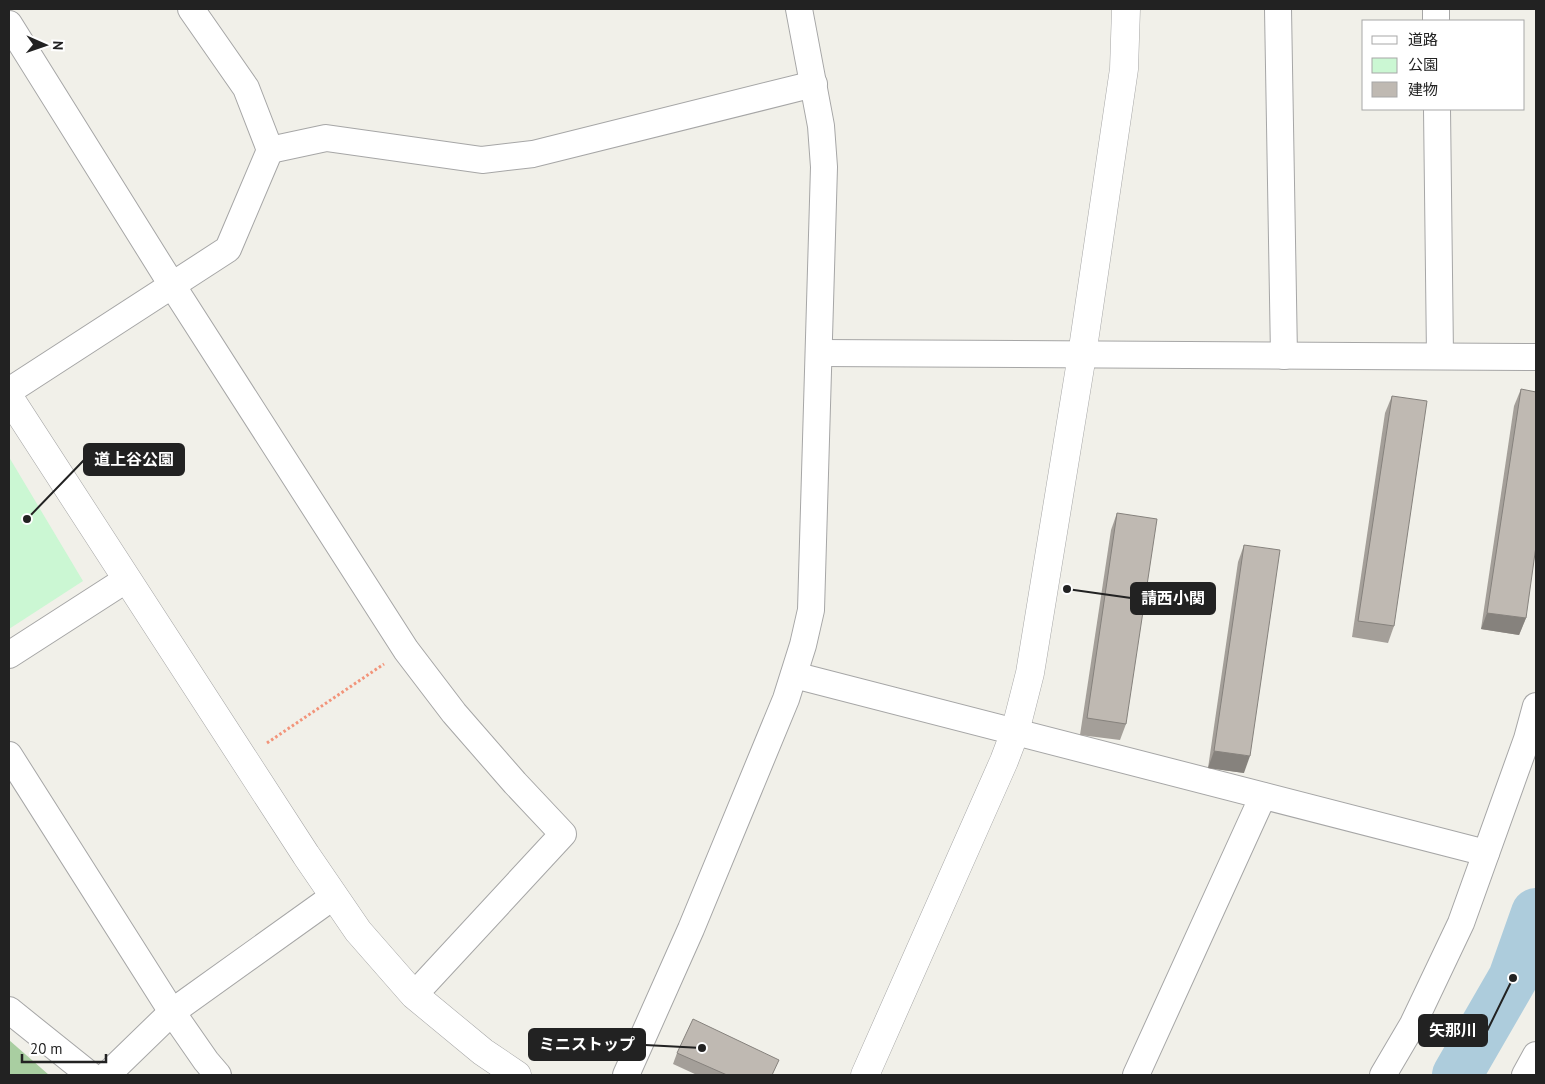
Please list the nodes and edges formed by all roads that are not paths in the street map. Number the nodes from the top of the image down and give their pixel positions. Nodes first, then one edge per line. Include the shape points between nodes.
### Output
1 (191, 9) edge
2 (799, 9) edge
3 (1126, 9) edge
4 (1278, 9) edge
5 (9, 24) edge
6 (814, 84) junction
7 (1437, 110) edge
8 (270, 150) junction
9 (172, 285) junction
10 (819, 353) junction
11 (1082, 354) junction
12 (1284, 356) junction
13 (1440, 356) junction
14 (1536, 357) edge
15 (9, 391) edge
16 (9, 397) edge
17 (127, 579) junction
18 (9, 656) edge
19 (794, 675) junction
20 (1536, 706) edge
21 (1014, 732) junction
22 (9, 755) edge
23 (1263, 796) junction
24 (1486, 853) junction
25 (334, 896) junction
26 (414, 994) junction
27 (9, 1010) edge
28 (172, 1012) junction
29 (1536, 1055) edge
30 (90, 1075) edge
31 (108, 1075) edge
32 (218, 1075) edge
33 (517, 1075) edge
34 (626, 1075) edge
35 (864, 1075) edge
36 (1136, 1075) edge
37 (1383, 1075) edge
38 (1525, 1075) edge

1 - 8 street via 246,88
2 - 6 street
3 - 11 street via 1124,69
4 - 12 street
5 - 9 street
6 - 8 street via 533,154 482,160 326,138
6 - 10 street via 824,167
7 - 13 street
8 - 9 street via 228,249
9 - 15 street
9 - 26 street via 406,650 454,713 563,834
10 - 11 street
10 - 19 street via 811,610
11 - 12 street
11 - 21 street via 1030,673
12 - 13 street
13 - 14 street
16 - 17 street
17 - 18 street
17 - 25 street
19 - 21 street
19 - 34 street via 691,929
20 - 24 street
21 - 23 street
21 - 35 street via 1001,769
22 - 28 street
23 - 24 street
23 - 36 street
24 - 37 street via 1461,923 1412,1024
25 - 26 street via 358,931
25 - 28 street
26 - 33 street
27 - 30 street
28 - 31 street
28 - 32 street
29 - 38 street

